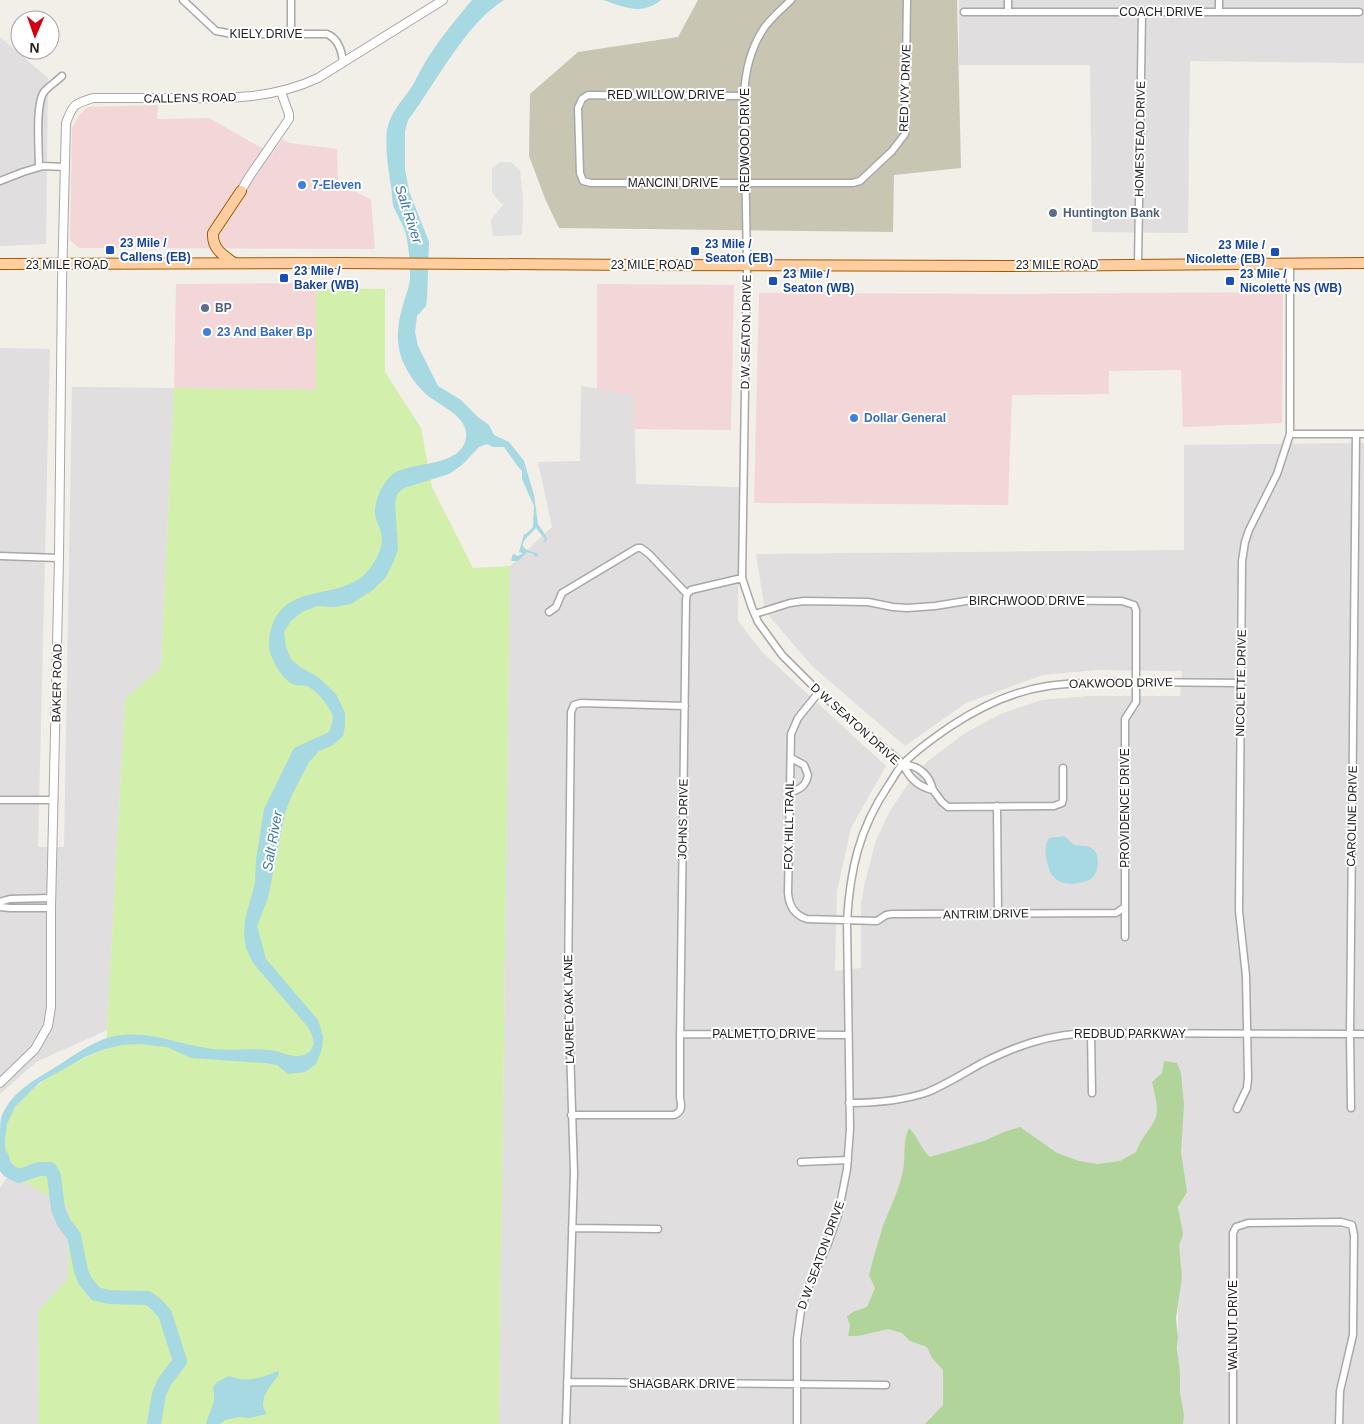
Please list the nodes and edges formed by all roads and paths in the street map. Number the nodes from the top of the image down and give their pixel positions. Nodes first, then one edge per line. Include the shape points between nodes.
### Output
1 (183, 0) edge
2 (292, 0) edge
3 (443, 0) edge
4 (791, 0) edge
5 (906, 0) edge
6 (1008, 0) edge
7 (1219, 0) edge
8 (964, 12) dead end
9 (1008, 12) junction
10 (1142, 12) junction
11 (1219, 12) junction
12 (1359, 12) dead end
13 (291, 34) junction
14 (343, 63) junction
15 (62, 76) dead end
16 (281, 92) junction
17 (744, 96) junction
18 (39, 167) junction
19 (65, 167) junction
20 (0, 181) edge
21 (583, 181) joint
22 (745, 183) junction
23 (853, 183) joint
24 (241, 191) joint
25 (1290, 263) junction
26 (1364, 263) edge
27 (0, 264) edge
28 (234, 264) junction
29 (746, 264) junction
30 (62, 265) junction
31 (1138, 265) junction
32 (1290, 434) junction
33 (1356, 434) junction
34 (1364, 434) edge
35 (0, 556) edge
36 (59, 558) junction
37 (742, 578) junction
38 (687, 594) junction
39 (549, 612) dead end
40 (755, 614) junction
41 (1136, 682) junction
42 (1241, 683) junction
43 (819, 692) junction
44 (685, 706) junction
45 (791, 758) junction
46 (903, 764) junction
47 (1063, 768) dead end
48 (933, 790) junction
49 (790, 793) junction
50 (0, 800) edge
51 (54, 800) junction
52 (997, 806) junction
53 (51, 898) junction
54 (0, 902) edge
55 (0, 906) edge
56 (1125, 907) junction
57 (51, 908) junction
58 (998, 913) junction
59 (847, 921) junction
60 (1125, 937) dead end
61 (1091, 1033) junction
62 (680, 1034) junction
63 (1247, 1034) junction
64 (1350, 1034) junction
65 (1364, 1034) edge
66 (847, 1035) junction
67 (0, 1083) edge
68 (1092, 1093) dead end
69 (849, 1103) junction
70 (1351, 1108) dead end
71 (1237, 1109) dead end
72 (571, 1115) junction
73 (848, 1160) junction
74 (801, 1162) dead end
75 (572, 1228) junction
76 (658, 1229) dead end
77 (567, 1382) junction
78 (797, 1385) junction
79 (886, 1385) dead end
80 (566, 1424) edge
81 (797, 1424) edge
82 (1233, 1424) edge
83 (1339, 1424) edge

1 - 13 street, KIELY DRIVE via 219,32
2 - 13 street
3 - 14 street, CALLENS ROAD
4 - 17 street, REDWOOD DRIVE via 764,27 754,45 745,75
5 - 23 street, RED IVY DRIVE via 905,134 892,151 860,181
6 - 9 street
7 - 11 street
8 - 9 street, COACH DRIVE
9 - 10 street, COACH DRIVE
10 - 11 street, COACH DRIVE
10 - 31 street, HOMESTEAD DRIVE
11 - 12 street, COACH DRIVE
13 - 14 street, KIELY DRIVE via 332,36 341,49
14 - 16 street, CALLENS ROAD via 307,83
15 - 18 street via 40,99
16 - 19 street, CALLENS ROAD via 224,99 93,98 76,104 70,112 66,123
16 - 24 street via 289,119
17 - 21 street, RED WILLOW DRIVE via 588,95 578,108
17 - 22 street, REDWOOD DRIVE
18 - 19 street
18 - 20 street
19 - 30 street, CALLENS ROAD
21 - 22 street, MANCINI DRIVE via 591,184
22 - 23 street, MANCINI DRIVE
22 - 29 street, REDWOOD DRIVE
24 - 28 main road via 214,230 213,238 217,249
25 - 26 main road, 23 MILE ROAD
25 - 31 main road, 23 MILE ROAD
25 - 32 street, NICOLETTE DRIVE
27 - 30 main road, 23 MILE ROAD
28 - 29 main road, 23 MILE ROAD
28 - 30 main road, 23 MILE ROAD
29 - 31 main road, 23 MILE ROAD
29 - 37 street, D W SEATON DRIVE
30 - 36 street, BAKER ROAD
32 - 33 street
32 - 42 street, NICOLETTE DRIVE via 1280,469 1249,530 1243,551
33 - 34 street
33 - 64 street, CAROLINE DRIVE
35 - 36 street
36 - 51 street, BAKER ROAD
37 - 38 street via 691,590
37 - 40 street, D W SEATON DRIVE
38 - 39 street via 646,550 637,548 562,593 556,607
38 - 44 street, JOHNS DRIVE
40 - 41 street, BIRCHWOOD DRIVE via 804,602 868,602 907,608 972,600 1122,601 1134,605 1136,610
40 - 43 street, D W SEATON DRIVE via 782,655
41 - 42 street, OAKWOOD DRIVE
41 - 46 street, OAKWOOD DRIVE via 1064,684 1015,694 972,712
41 - 56 street, PROVIDENCE DRIVE via 1136,702 1125,719
42 - 63 street, NICOLETTE DRIVE via 1239,911 1246,976
43 - 45 street, FOX HILL TRAIL via 793,727
43 - 46 street, D W SEATON DRIVE
44 - 62 street, JOHNS DRIVE
44 - 72 street, LAUREL OAK LANE via 581,703 571,709 568,984
45 - 49 street, FOX HILL TRAIL
45 - 49 street via 804,765 808,775 804,785
46 - 48 street via 907,774 923,788
46 - 48 street via 915,766 931,780
46 - 59 street, D W SEATON DRIVE via 871,813 862,837 852,870
47 - 52 street via 1062,803
48 - 52 street via 948,807
49 - 59 street, FOX HILL TRAIL via 789,904 797,914 807,919
50 - 51 street
51 - 53 street, BAKER ROAD
52 - 58 street
53 - 54 street
53 - 57 street, BAKER ROAD
55 - 57 street
56 - 58 street, ANTRIM DRIVE via 1116,913
56 - 60 street, PROVIDENCE DRIVE
57 - 67 street, BAKER ROAD via 48,1026 35,1049
58 - 59 street, ANTRIM DRIVE via 892,914 877,921
59 - 66 street, D W SEATON DRIVE
61 - 63 street, REDBUD PARKWAY
61 - 68 street
61 - 69 street, REDBUD PARKWAY via 1037,1040 911,1097
62 - 66 street, PALMETTO DRIVE
62 - 72 street, JOHNS DRIVE via 680,1111 674,1115
63 - 64 street, REDBUD PARKWAY
63 - 71 street, NICOLETTE DRIVE via 1247,1088
64 - 65 street, REDBUD PARKWAY
64 - 70 street, CAROLINE DRIVE
66 - 69 street, D W SEATON DRIVE
69 - 73 street, D W SEATON DRIVE
72 - 75 street, LAUREL OAK LANE
73 - 74 street
73 - 78 street, D W SEATON DRIVE via 838,1215 801,1310
75 - 76 street
75 - 77 street, LAUREL OAK LANE
77 - 78 street, SHAGBARK DRIVE
77 - 80 street, LAUREL OAK LANE
78 - 79 street, SHAGBARK DRIVE
78 - 81 street, D W SEATON DRIVE
82 - 83 street, WALNUT DRIVE via 1233,1233 1236,1227 1248,1223 1341,1222 1352,1225 1354,1235 1353,1335 1340,1390

